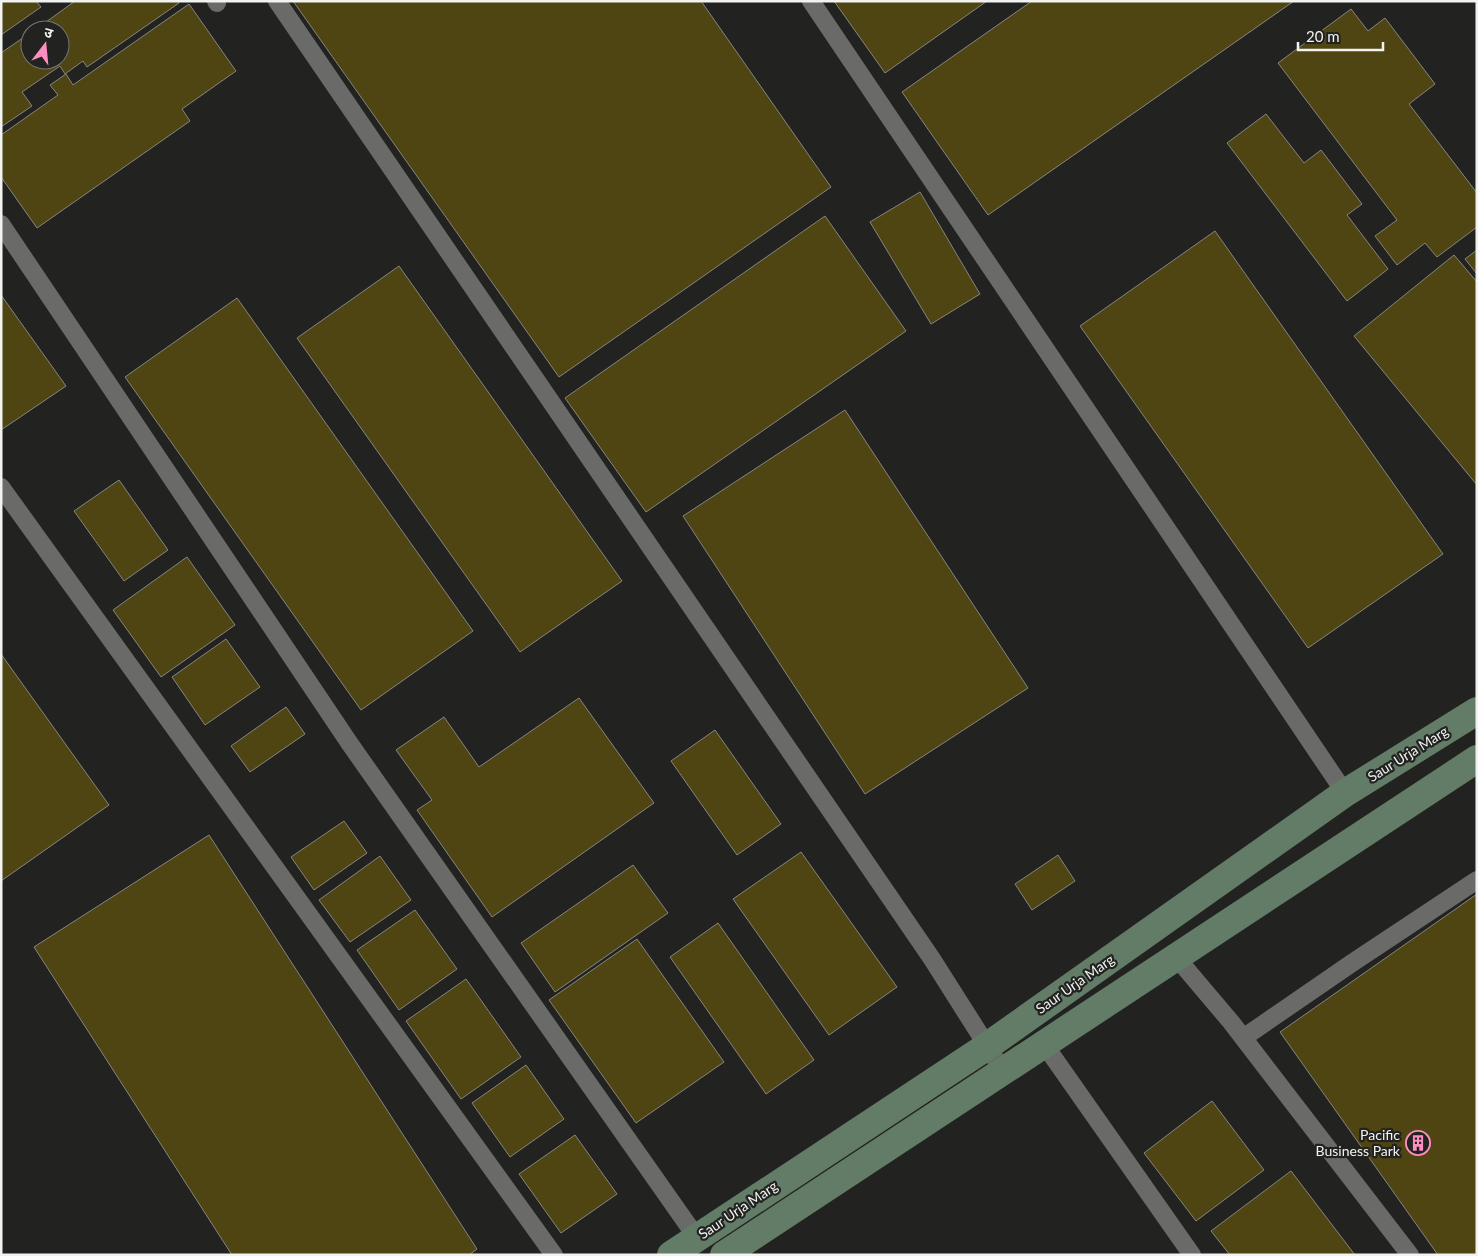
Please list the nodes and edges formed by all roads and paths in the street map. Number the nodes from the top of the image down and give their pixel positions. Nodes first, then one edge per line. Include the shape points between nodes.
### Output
1 (277, 1) edge
2 (811, 1) edge
3 (1, 224) edge
4 (1, 487) edge
5 (1477, 711) edge
6 (1477, 759) edge
7 (1345, 794) junction
8 (1477, 880) edge
9 (1184, 907) junction
10 (1205, 938) junction
11 (1176, 957) junction
12 (1243, 1038) junction
13 (1044, 1044) junction
14 (986, 1047) junction
15 (1002, 1072) junction
16 (794, 1173) junction
17 (809, 1198) junction
18 (696, 1238) junction
19 (554, 1255) edge
20 (671, 1255) edge
21 (724, 1255) edge
22 (1192, 1255) edge
23 (1410, 1255) edge

1 - 14 lane via 927,951
2 - 7 lane
3 - 18 lane via 350,744
4 - 19 lane
5 - 7 street, Saur Urja Marg
6 - 10 street
7 - 9 street, Saur Urja Marg
8 - 12 lane
9 - 10 street
9 - 14 street, Saur Urja Marg
10 - 11 street
11 - 12 lane
11 - 13 street
12 - 23 lane
13 - 15 street
13 - 22 lane
14 - 15 lane
14 - 16 street, Saur Urja Marg
15 - 17 street
16 - 17 street
16 - 18 street, Saur Urja Marg
17 - 21 street
18 - 20 street, Saur Urja Marg

